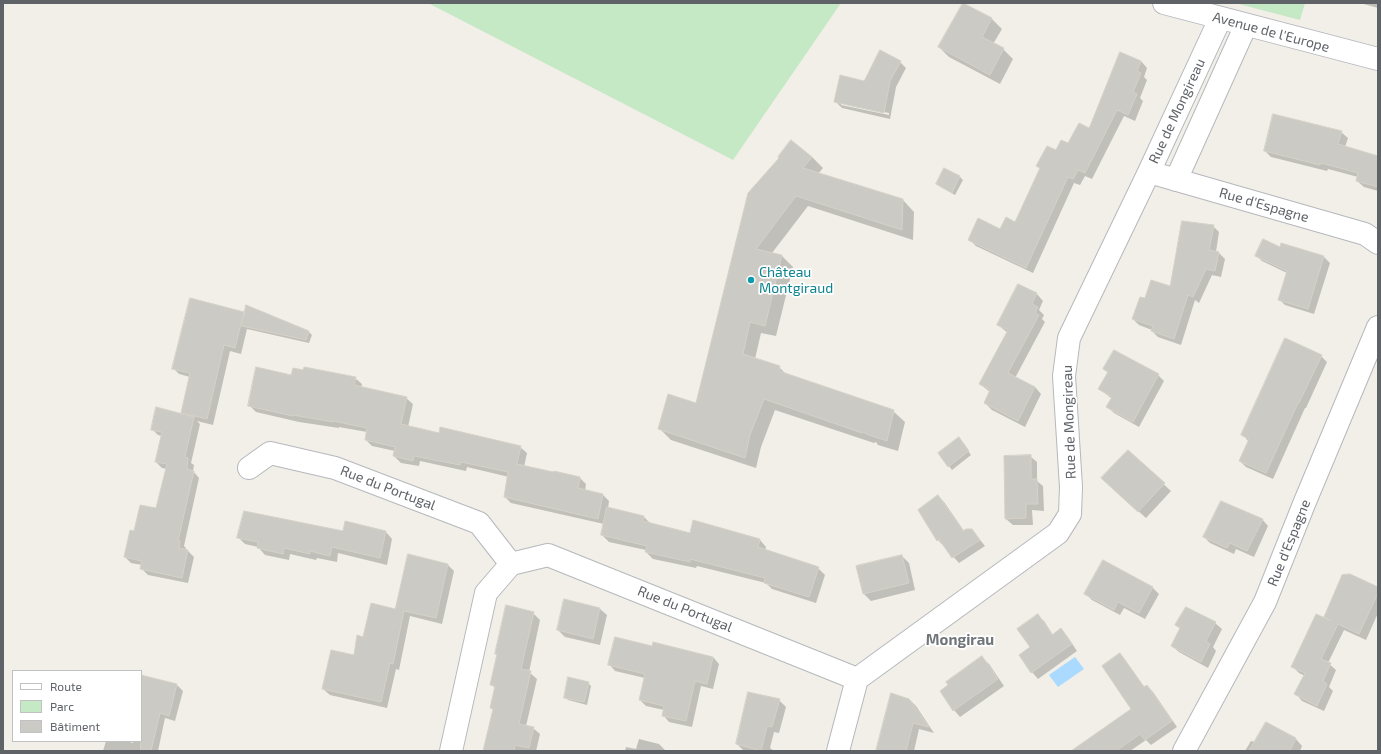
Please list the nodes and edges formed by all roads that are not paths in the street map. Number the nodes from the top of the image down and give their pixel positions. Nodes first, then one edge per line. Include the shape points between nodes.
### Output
1 (1164, 3) edge
2 (1220, 19) junction
3 (1246, 25) junction
4 (1378, 59) edge
5 (1149, 172) junction
6 (1176, 180) junction
7 (1378, 243) edge
8 (1378, 327) edge
9 (249, 468) dead end
10 (511, 564) junction
11 (857, 679) junction
12 (451, 751) edge
13 (838, 751) edge
14 (1184, 751) edge

1 - 2 street, Avenue de l'Europe
2 - 3 street, Avenue de l'Europe
2 - 5 street, Rue de Mongireau
3 - 4 street, Avenue de l'Europe
3 - 6 street, Rue de Mongireau
5 - 6 street, Rue d'Espagne
5 - 11 street, Rue de Mongireau via 1069,338 1064,376 1071,487 1070,514 1058,533
6 - 7 street, Rue d'Espagne via 1365,234
8 - 14 street, Rue d'Espagne via 1265,602
9 - 10 street, Rue du Portugal via 270,454 335,468 479,523
10 - 11 street, Rue du Portugal via 548,555
10 - 12 street via 486,593
11 - 13 street

